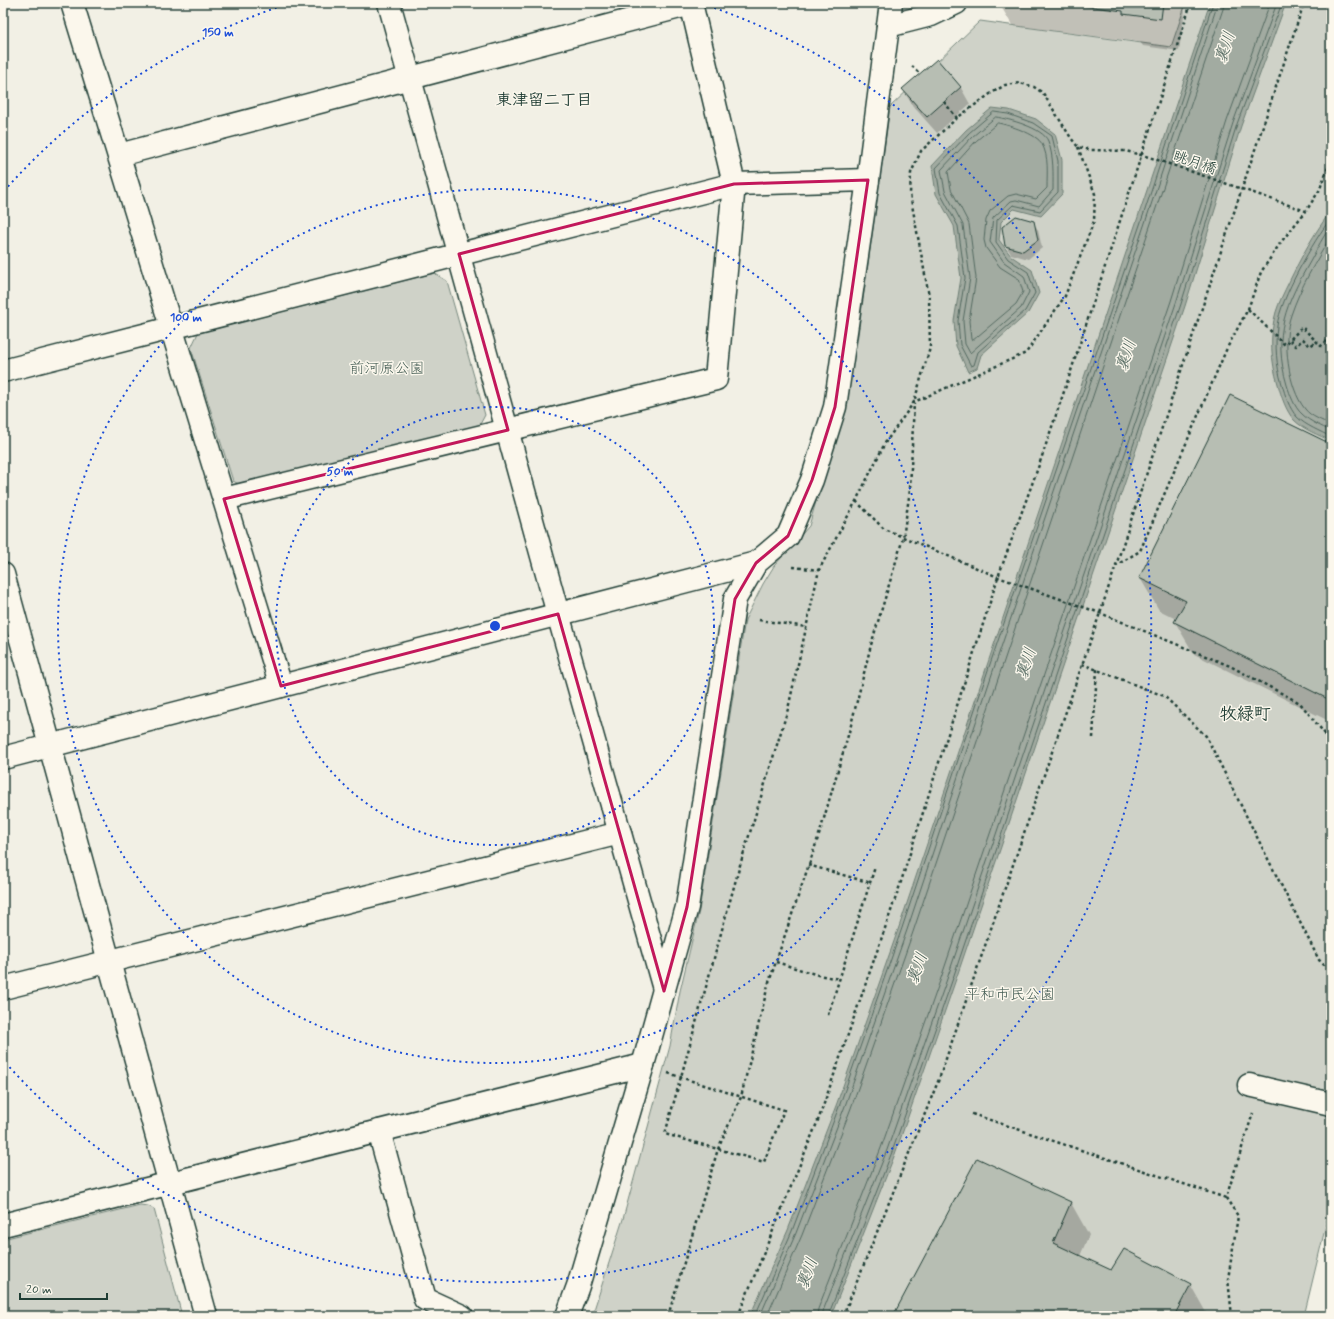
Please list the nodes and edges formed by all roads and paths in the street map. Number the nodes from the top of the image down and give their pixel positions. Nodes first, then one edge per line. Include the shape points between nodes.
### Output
1 (72, 3) edge
2 (390, 3) edge
3 (691, 3) edge
4 (891, 3) edge
5 (956, 3) edge
6 (1191, 3) edge
7 (1304, 3) edge
8 (888, 26) junction
9 (912, 66) dead end
10 (919, 73) dead end
11 (410, 78) junction
12 (944, 102) dead end
13 (957, 118) junction
14 (1078, 147) junction
15 (119, 155) junction
16 (1142, 155) junction
17 (1331, 160) edge
18 (868, 180) junction
19 (734, 184) junction
20 (1242, 189) junction
21 (1306, 211) junction
22 (459, 254) junction
23 (1248, 309) junction
24 (171, 328) junction
25 (1331, 337) edge
26 (1290, 340) junction
27 (1316, 342) junction
28 (3, 370) edge
29 (914, 402) junction
30 (508, 430) junction
31 (224, 499) junction
32 (856, 501) junction
33 (903, 538) junction
34 (756, 563) junction
35 (1116, 566) junction
36 (3, 574) edge
37 (998, 577) junction
38 (1100, 613) junction
39 (558, 614) junction
40 (732, 616) junction
41 (806, 627) junction
42 (1082, 664) junction
43 (1097, 670) junction
44 (281, 686) junction
45 (1331, 732) edge
46 (1325, 734) junction
47 (1094, 738) dead end
48 (1331, 743) edge
49 (50, 746) junction
50 (3, 758) edge
51 (620, 833) junction
52 (808, 865) junction
53 (875, 867) dead end
54 (871, 883) junction
55 (109, 962) junction
56 (776, 962) junction
57 (1331, 972) edge
58 (839, 980) junction
59 (3, 988) edge
60 (664, 991) junction
61 (828, 1015) dead end
62 (643, 1065) junction
63 (680, 1077) junction
64 (1249, 1085) dead end
65 (741, 1097) junction
66 (1331, 1104) edge
67 (1255, 1109) dead end
68 (972, 1114) dead end
69 (379, 1131) junction
70 (718, 1149) junction
71 (170, 1184) junction
72 (1226, 1198) junction
73 (3, 1226) edge
74 (206, 1316) edge
75 (462, 1316) edge
76 (567, 1316) edge
77 (668, 1316) edge
78 (738, 1316) edge
79 (843, 1316) edge
80 (1232, 1316) edge

1 - 15 street
2 - 11 street
3 - 11 street
3 - 19 street
4 - 8 street
5 - 8 street via 931,15
6 - 16 path
7 - 20 path
8 - 18 street
9 - 10 path
11 - 15 street
11 - 22 street
12 - 13 path
13 - 14 path via 1000,87 1012,84 1028,85 1046,97
13 - 29 path via 921,151 911,173 910,194 929,296 930,318 930,348
14 - 16 path, 眺月橋
14 - 29 path via 1095,194 1094,221 1065,296 1026,353
15 - 24 street
16 - 20 path, 眺月橋
16 - 37 path via 1039,465
17 - 21 path via 1319,191
18 - 19 street
18 - 34 street via 835,407 812,480 788,536
19 - 22 street
19 - 30 street via 716,379
20 - 21 path, 眺月橋
20 - 35 path
21 - 23 path via 1261,272
22 - 24 street
22 - 30 street
23 - 26 path via 1285,345
23 - 35 path via 1227,348 1140,551
24 - 28 street
24 - 31 street
25 - 27 path via 1321,346
26 - 27 path via 1296,346 1303,339 1310,346
26 - 27 path via 1302,328
29 - 32 path via 885,443
29 - 33 path via 910,490
30 - 31 street
30 - 39 street
31 - 44 street
32 - 33 path via 884,529
32 - 41 path via 819,570
33 - 37 path
33 - 52 path via 820,832
34 - 39 street
34 - 40 street via 735,599
35 - 38 path
36 - 49 street
37 - 38 path
37 - 78 path via 899,888 824,1103
38 - 42 path
38 - 46 path via 1230,666 1300,703
39 - 44 street
39 - 51 street
40 - 41 path
40 - 60 street via 687,907
41 - 63 path via 788,709
42 - 43 path
42 - 79 path via 939,1079
43 - 47 path
43 - 57 path via 1164,696 1206,736 1319,960
44 - 49 street
45 - 46 path
46 - 48 path
49 - 50 street
49 - 55 street
51 - 55 street
51 - 60 street
52 - 54 path
52 - 56 path
53 - 54 path
54 - 58 path
55 - 59 street
55 - 71 street
56 - 58 path
56 - 65 path
58 - 61 path
60 - 62 street
62 - 63 path
62 - 69 street
62 - 76 street
63 - 65 path
63 - 70 path via 665,1134
64 - 66 street
65 - 70 path
65 - 70 path via 784,1110 764,1162
67 - 72 path
68 - 72 path
69 - 71 street
69 - 75 street via 425,1299
70 - 77 path
71 - 73 street
71 - 74 street
72 - 80 path via 1238,1216 1228,1279

